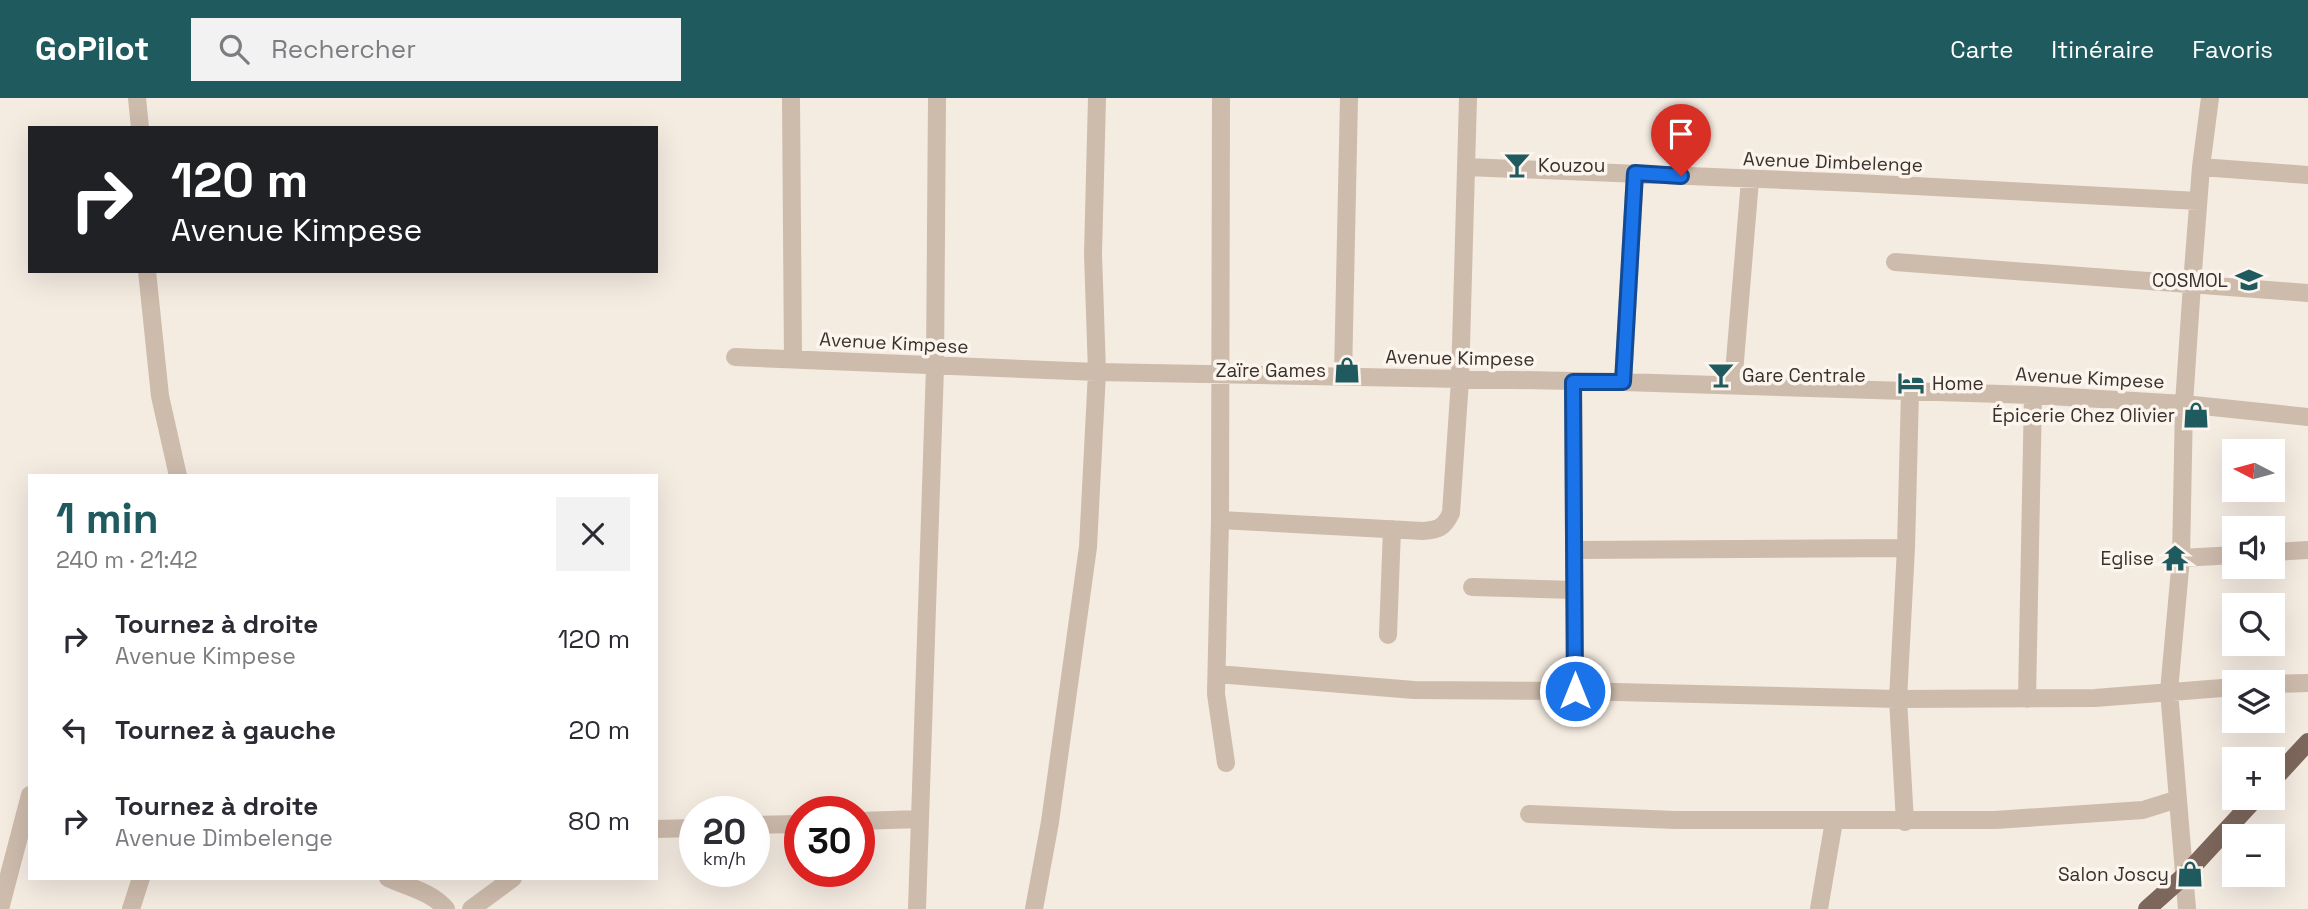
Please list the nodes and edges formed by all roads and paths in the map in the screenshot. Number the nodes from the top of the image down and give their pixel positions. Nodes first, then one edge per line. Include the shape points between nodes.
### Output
1 (137, 98) edge
2 (791, 98) edge
3 (937, 98) edge
4 (1097, 98) edge
5 (1221, 98) edge
6 (1349, 98) edge
7 (1468, 98) edge
8 (2210, 98) edge
9 (140, 126) edge
10 (1467, 167) junction
11 (2201, 167) junction
12 (1635, 173) junction
13 (2308, 175) edge
14 (1750, 180) junction
15 (2198, 201) junction
16 (1895, 262) dead end
17 (148, 273) edge
18 (2192, 284) junction
19 (2308, 293) edge
20 (735, 357) dead end
21 (793, 359) junction
22 (935, 367) junction
23 (1097, 372) junction
24 (1221, 375) junction
25 (1343, 376) junction
26 (1460, 380) junction
27 (1573, 382) junction
28 (1623, 382) junction
29 (1732, 385) junction
30 (1910, 392) junction
31 (2033, 395) junction
32 (2183, 404) junction
33 (2308, 417) edge
34 (178, 474) edge
35 (1220, 520) junction
36 (1392, 529) junction
37 (1906, 548) junction
38 (1574, 550) junction
39 (2308, 550) edge
40 (2285, 551) edge
41 (2222, 556) edge
42 (2181, 558) junction
43 (1472, 587) dead end
44 (1574, 590) junction
45 (1388, 635) dead end
46 (1217, 674) junction
47 (2308, 683) edge
48 (2285, 684) edge
49 (2222, 688) edge
50 (1575, 691) junction
51 (2169, 691) junction
52 (1898, 699) junction
53 (2027, 699) junction
54 (2308, 742) edge
55 (1226, 763) dead end
56 (2285, 767) edge
57 (2178, 799) junction
58 (28, 803) edge
59 (2245, 810) edge
60 (1529, 814) dead end
61 (920, 819) junction
62 (875, 820) edge
63 (1834, 821) junction
64 (1905, 822) junction
65 (679, 828) edge
66 (658, 829) edge
67 (2185, 876) junction
68 (140, 880) edge
69 (393, 880) edge
70 (510, 880) edge
71 (0, 909) edge
72 (131, 909) edge
73 (446, 909) edge
74 (471, 909) edge
75 (917, 909) edge
76 (1034, 909) edge
77 (1819, 909) edge
78 (2147, 909) edge
79 (2187, 909) edge

1 - 9 street
2 - 21 street
3 - 22 street
4 - 23 street via 1093,254
5 - 24 street
6 - 25 street
7 - 10 street
8 - 11 street
10 - 12 street, Avenue Dimbelenge
10 - 26 street
11 - 13 street
11 - 15 street
12 - 14 street, Avenue Dimbelenge
12 - 28 street
14 - 15 street, Avenue Dimbelenge
14 - 29 street
15 - 18 street
16 - 18 street
17 - 34 street via 160,396
18 - 19 street
18 - 32 street
20 - 21 street, Avenue Kimpese
21 - 22 street, Avenue Kimpese
22 - 23 street, Avenue Kimpese
22 - 61 street
23 - 24 street, Avenue Kimpese
23 - 76 street via 1088,547
24 - 25 street, Avenue Kimpese
24 - 35 street
25 - 26 street, Avenue Kimpese
26 - 27 street, Avenue Kimpese
26 - 36 street via 1451,513 1446,524 1437,530
27 - 28 street, Avenue Kimpese
27 - 38 street
28 - 29 street, Avenue Kimpese
29 - 30 street, Avenue Kimpese
30 - 31 street, Avenue Kimpese
30 - 37 street
31 - 32 street, Avenue Kimpese
31 - 53 street
32 - 33 street, Avenue Kimpese
32 - 42 street
35 - 36 street
35 - 46 street
36 - 45 street
37 - 38 street
37 - 52 street
38 - 44 street
39 - 40 street
41 - 42 street
42 - 51 street
43 - 44 street
44 - 50 street
46 - 50 street via 1414,690
46 - 55 street
47 - 48 street
49 - 51 street
50 - 52 street
51 - 53 street
51 - 57 street
52 - 53 street
52 - 64 street
54 - 56 main road
57 - 64 street via 2143,810 2096,814
57 - 67 street
58 - 71 street
59 - 67 main road
60 - 63 street
61 - 62 street
61 - 75 street
63 - 64 street
63 - 77 street
65 - 66 street
67 - 78 main road
67 - 79 street
68 - 72 street
69 - 73 street via 428,894
70 - 74 street

